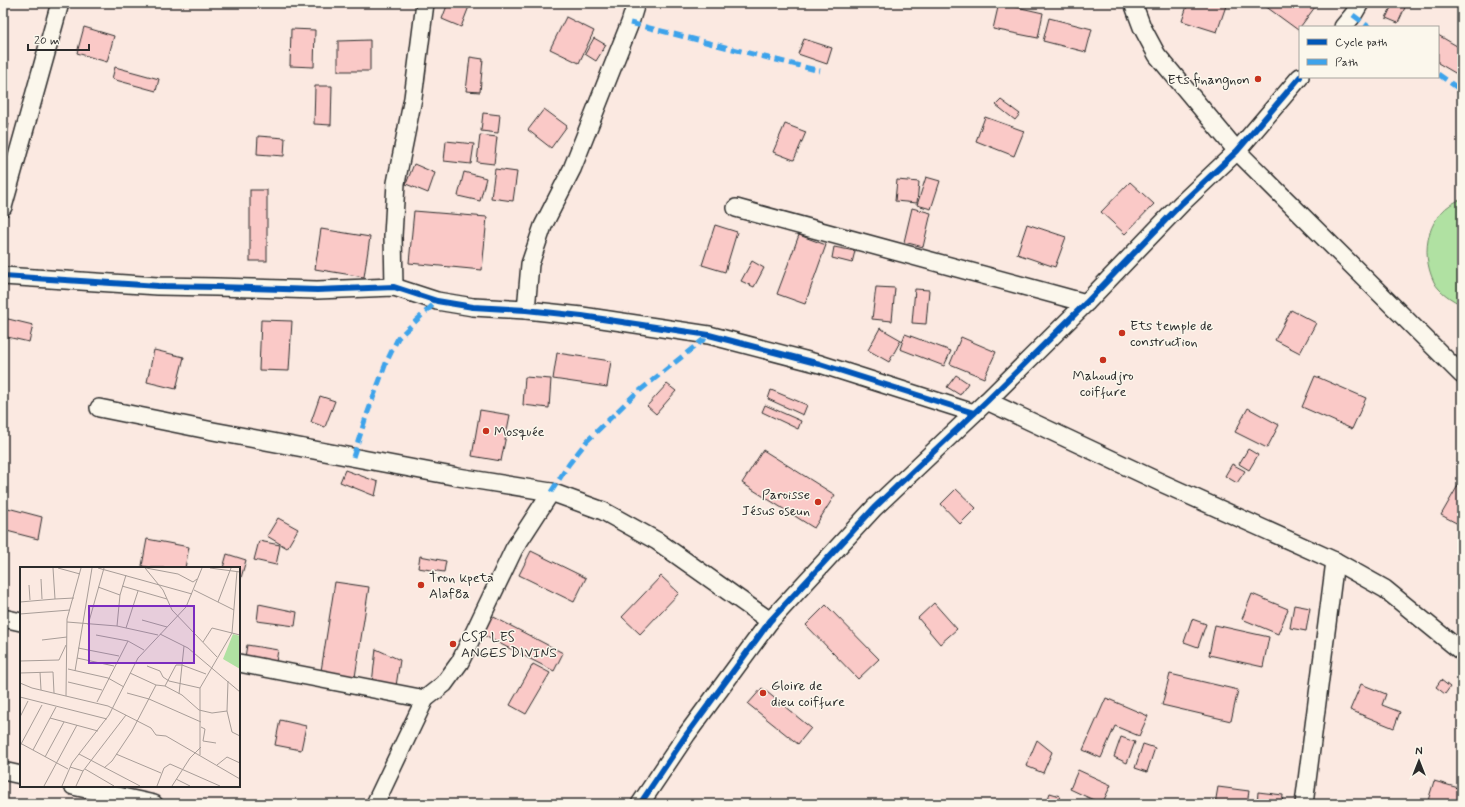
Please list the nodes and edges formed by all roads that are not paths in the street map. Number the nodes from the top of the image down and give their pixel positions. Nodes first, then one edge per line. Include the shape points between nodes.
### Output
1 (60, 3) edge
2 (426, 3) edge
3 (636, 3) edge
4 (1134, 3) edge
5 (1360, 3) edge
6 (1344, 26) edge
7 (1299, 78) edge
8 (1237, 152) junction
9 (3, 207) edge
10 (736, 208) dead end
11 (3, 276) edge
12 (394, 287) junction
13 (1086, 303) junction
14 (526, 310) junction
15 (1462, 375) edge
16 (987, 401) junction
17 (99, 408) dead end
18 (974, 413) junction
19 (551, 492) junction
20 (1335, 560) junction
21 (3, 618) edge
22 (770, 621) junction
23 (20, 622) edge
24 (1462, 652) edge
25 (240, 663) edge
26 (425, 699) junction
27 (3, 771) edge
28 (20, 775) edge
29 (78, 787) edge
30 (154, 804) edge
31 (375, 804) edge
32 (640, 804) edge
33 (1304, 804) edge

1 - 9 street
2 - 12 street via 413,98 396,183
3 - 14 street via 572,169 543,226 530,264
4 - 8 street via 1142,27 1157,55
5 - 6 street
7 - 8 street
8 - 13 street via 1182,203
8 - 15 street
10 - 13 street
11 - 12 street via 150,285 317,290
12 - 14 street via 472,307
13 - 16 street
14 - 18 street via 709,335 820,364
16 - 18 street
16 - 20 street
17 - 19 street via 458,477
18 - 22 street via 874,508
19 - 22 street via 603,511 656,541
19 - 26 street via 514,549 460,662 444,684
20 - 24 street via 1385,589
20 - 33 street
21 - 23 street
22 - 32 street via 687,734
25 - 26 street
26 - 31 street
27 - 28 street
29 - 30 street

